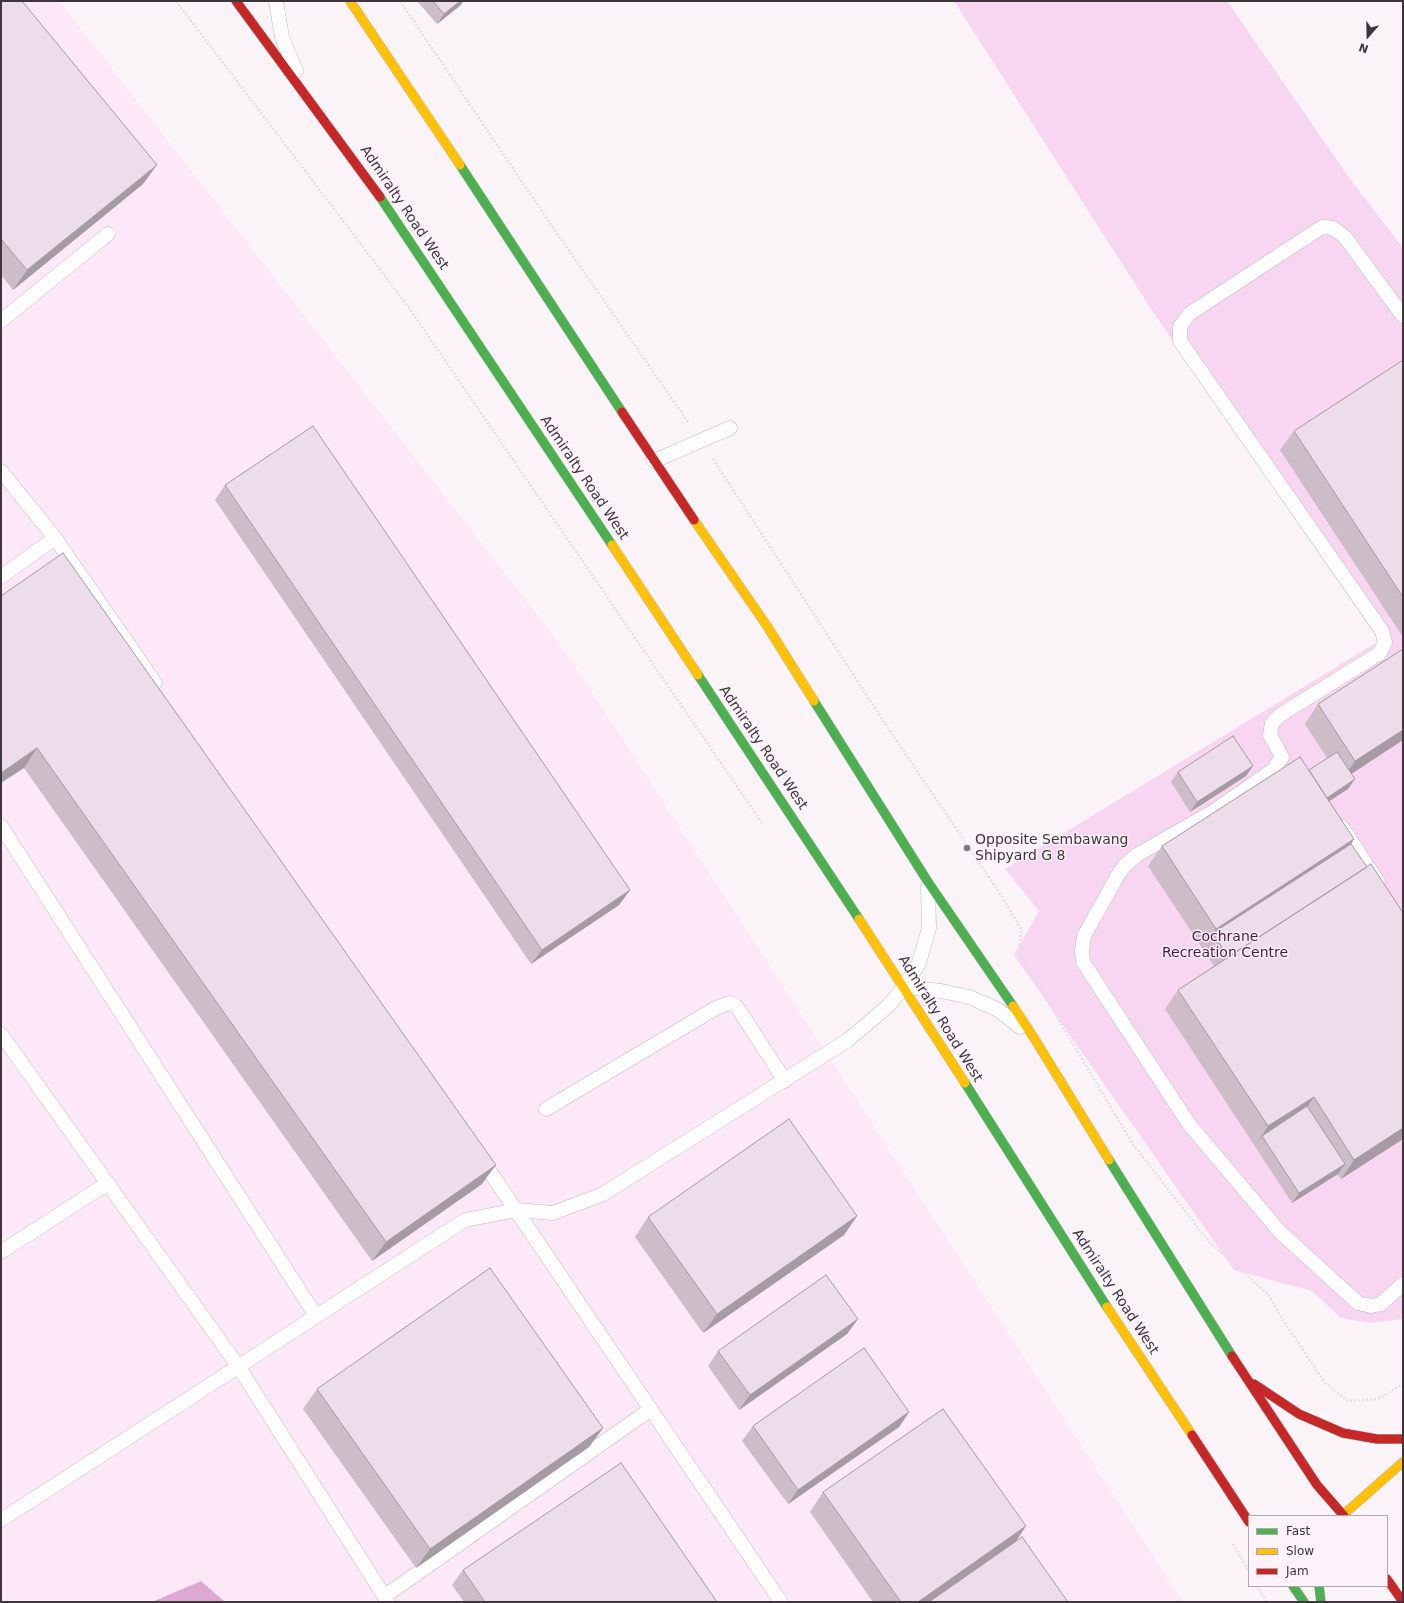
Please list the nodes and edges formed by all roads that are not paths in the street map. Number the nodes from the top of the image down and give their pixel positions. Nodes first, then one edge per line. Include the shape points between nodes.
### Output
1 (236, 1) edge
2 (276, 1) edge
3 (350, 1) edge
4 (305, 92) junction
5 (108, 234) dead end
6 (1403, 316) edge
7 (1, 321) edge
8 (730, 428) dead end
9 (654, 461) junction
10 (1, 471) edge
11 (55, 538) junction
12 (1, 577) edge
13 (164, 696) edge
14 (1336, 818) edge
15 (1, 826) edge
16 (928, 882) junction
17 (1386, 893) edge
18 (904, 987) junction
19 (1, 1034) edge
20 (1034, 1038) junction
21 (785, 1081) junction
22 (546, 1109) dead end
23 (473, 1147) edge
24 (108, 1183) junction
25 (517, 1210) junction
26 (1, 1252) edge
27 (1403, 1284) edge
28 (316, 1316) junction
29 (238, 1366) junction
30 (1246, 1380) junction
31 (651, 1409) junction
32 (1403, 1439) edge
33 (1403, 1462) edge
34 (1342, 1515) edge
35 (1344, 1515) edge
36 (1, 1520) edge
37 (1248, 1520) edge
38 (1388, 1580) edge
39 (1294, 1587) edge
40 (1319, 1587) edge
41 (387, 1599) edge
42 (781, 1602) edge
43 (1304, 1602) edge
44 (1321, 1602) edge
45 (1403, 1602) edge

1 - 4 main road, Admiralty Road West
2 - 4 lane via 282,38
3 - 9 main road
4 - 18 main road, Admiralty Road West via 380,196
5 - 7 lane
6 - 27 lane via 1345,237 1333,228 1322,227 1189,314 1180,327 1180,341 1382,631 1385,642 1380,653 1280,715 1272,723 1270,734 1282,757 1273,770 1214,811 1137,855 1125,865 1084,936 1082,951 1084,962 1189,1124 1280,1232 1358,1303 1371,1306 1381,1304
8 - 9 lane
9 - 16 main road via 767,626
10 - 11 lane
11 - 12 lane
11 - 13 lane
14 - 17 lane
15 - 28 lane
16 - 18 lane via 929,928 919,963
16 - 20 main road
18 - 20 lane via 969,996 997,1009
18 - 21 lane via 888,1006 848,1040
18 - 37 main road, Admiralty Road West via 1062,1237
19 - 24 lane
20 - 30 main road
21 - 22 lane via 739,1010 729,1003 716,1008
21 - 25 lane via 603,1194 553,1213
23 - 25 lane
24 - 26 lane
24 - 29 lane
25 - 28 lane via 465,1220
25 - 31 lane
28 - 29 lane
29 - 36 lane
29 - 41 lane
30 - 32 main road via 1299,1414 1343,1433 1377,1439
30 - 34 main road via 1317,1485
31 - 41 lane
31 - 42 lane
33 - 35 main road
38 - 45 main road
39 - 43 main road
40 - 44 main road

